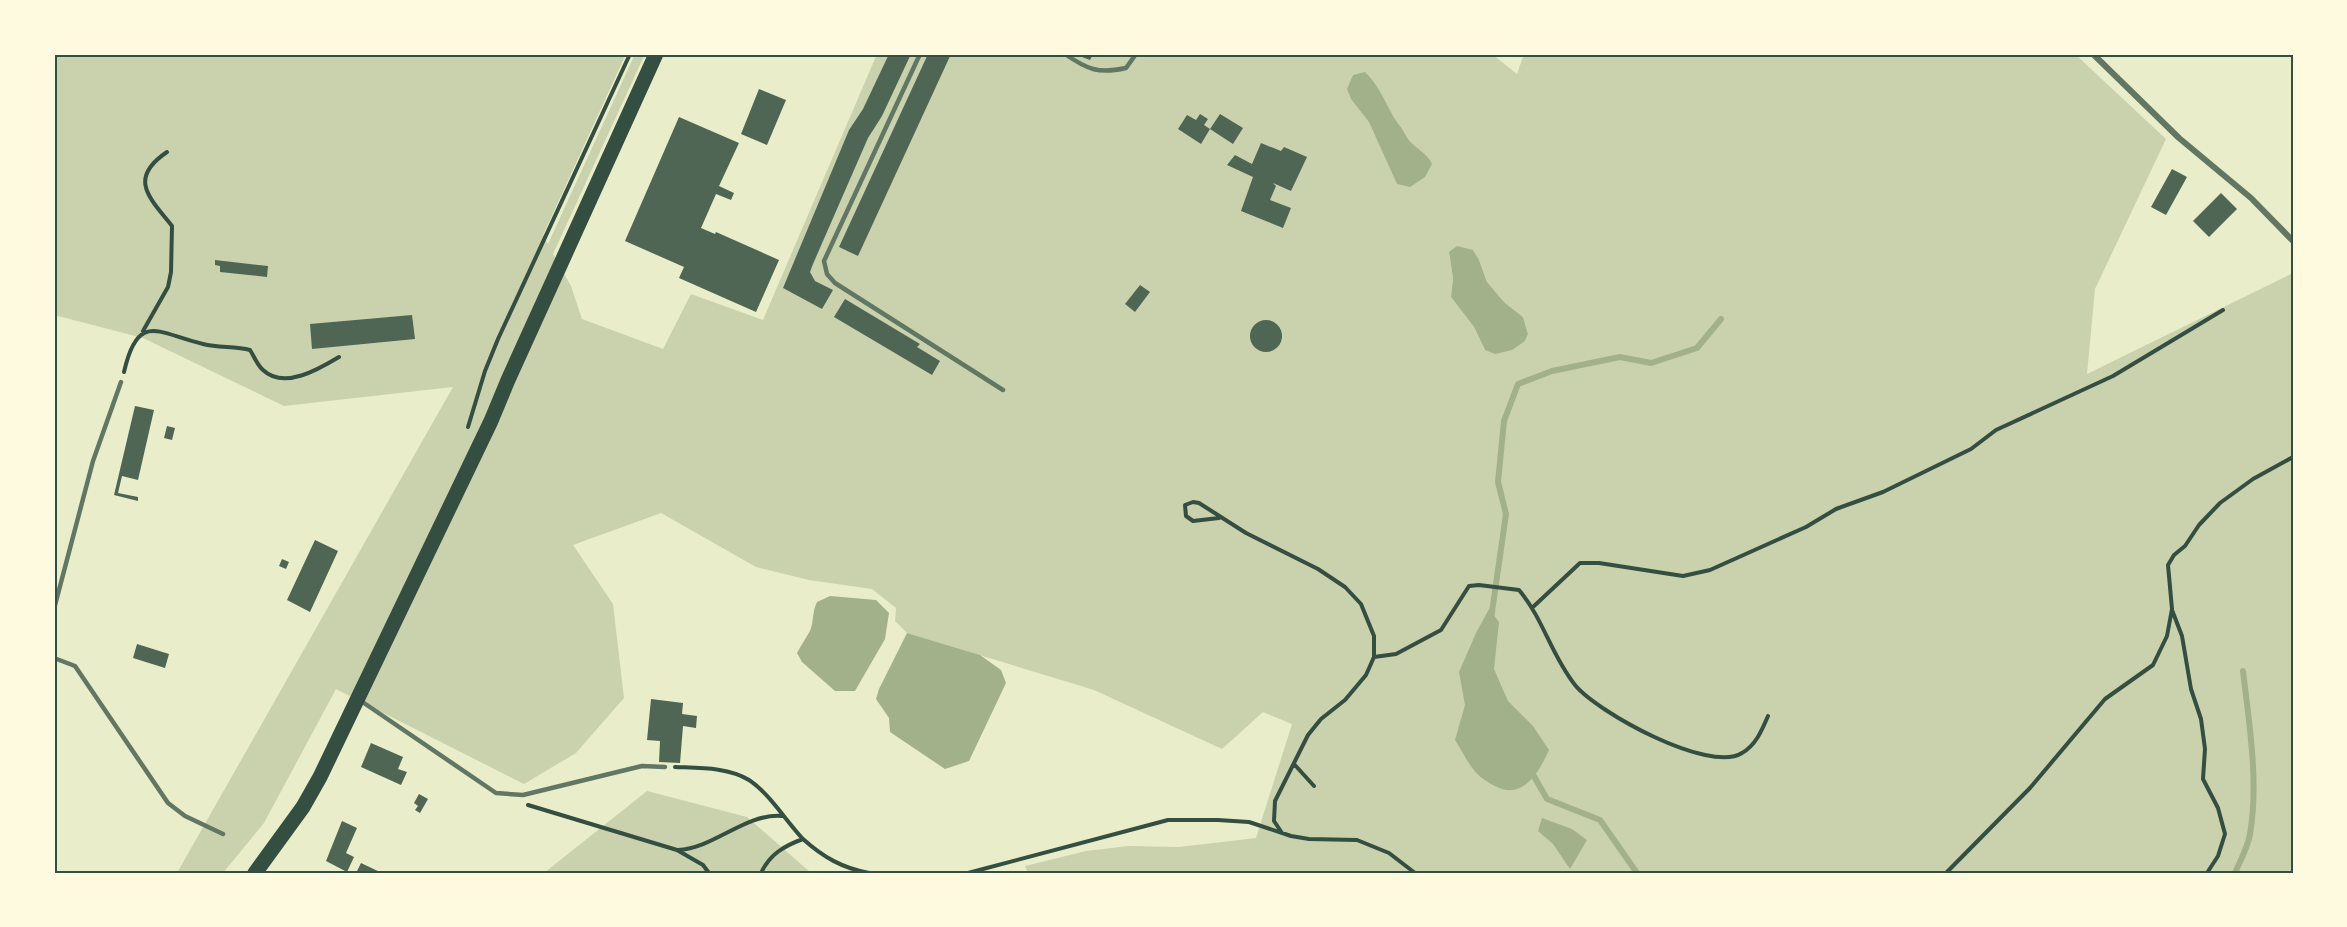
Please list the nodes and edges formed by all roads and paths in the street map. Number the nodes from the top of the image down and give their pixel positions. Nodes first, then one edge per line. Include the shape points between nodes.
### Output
1 (630, 54) edge
2 (656, 54) edge
3 (920, 54) edge
4 (1065, 54) edge
5 (1136, 54) edge
6 (2093, 54) edge
7 (167, 152) dead end
8 (2293, 241) edge
9 (2223, 310) dead end
10 (143, 332) junction
11 (339, 357) dead end
12 (122, 382) joint
13 (1003, 390) dead end
14 (465, 436) dead end
15 (2293, 457) edge
16 (1219, 518) junction
17 (1533, 607) junction
18 (54, 609) edge
19 (2172, 609) junction
20 (1374, 657) junction
21 (54, 658) edge
22 (358, 699) junction
23 (1768, 716) dead end
24 (1294, 764) junction
25 (665, 767) joint
26 (1314, 786) dead end
27 (508, 795) junction
28 (782, 816) junction
29 (1282, 832) junction
30 (223, 834) dead end
31 (803, 839) junction
32 (677, 850) junction
33 (255, 873) edge
34 (709, 873) edge
35 (761, 873) edge
36 (869, 873) edge
37 (968, 873) edge
38 (1415, 873) edge
39 (1946, 873) edge
40 (2207, 873) edge

1 - 14 path via 494,350
2 - 22 main road
3 - 13 lane via 824,261 827,274 835,283
4 - 5 lane via 1087,68 1107,72 1126,68
6 - 8 street
7 - 10 path via 153,163 144,188 172,226 171,272 168,287
9 - 17 path via 2113,376 1996,430 1971,449 1710,570 1683,576 1580,563
10 - 11 path via 164,332 204,344 250,350 262,370 282,379 304,374
10 - 12 path via 131,348
12 - 18 lane via 93,460
15 - 19 path via 2220,503 2174,555 2168,565
16 - 16 path via 1199,503 1185,505 1186,516 1193,521
16 - 20 path via 1345,587 1361,604 1371,625
17 - 20 path via 1519,590 1469,586 1441,630 1396,654
17 - 23 path via 1558,660 1583,694 1636,728 1676,746 1731,758 1754,744
19 - 39 path via 2167,636 2152,665 2105,699 2030,789
19 - 40 path via 2201,719 2203,779 2218,808 2225,834
20 - 24 path via 1360,685 1308,735
21 - 30 lane via 75,666 168,803
22 - 27 lane via 479,783
22 - 33 main road via 303,807
24 - 26 path
24 - 29 path via 1273,810 1274,822
25 - 27 lane via 642,766 523,795
25 - 28 path via 717,770 749,780
27 - 32 path via 530,806
28 - 31 path
28 - 32 path via 761,818 695,849
29 - 37 path via 1240,821 1168,820
29 - 38 path via 1309,839 1357,840 1389,852
31 - 35 path via 777,851
31 - 36 path via 831,861
32 - 34 path

